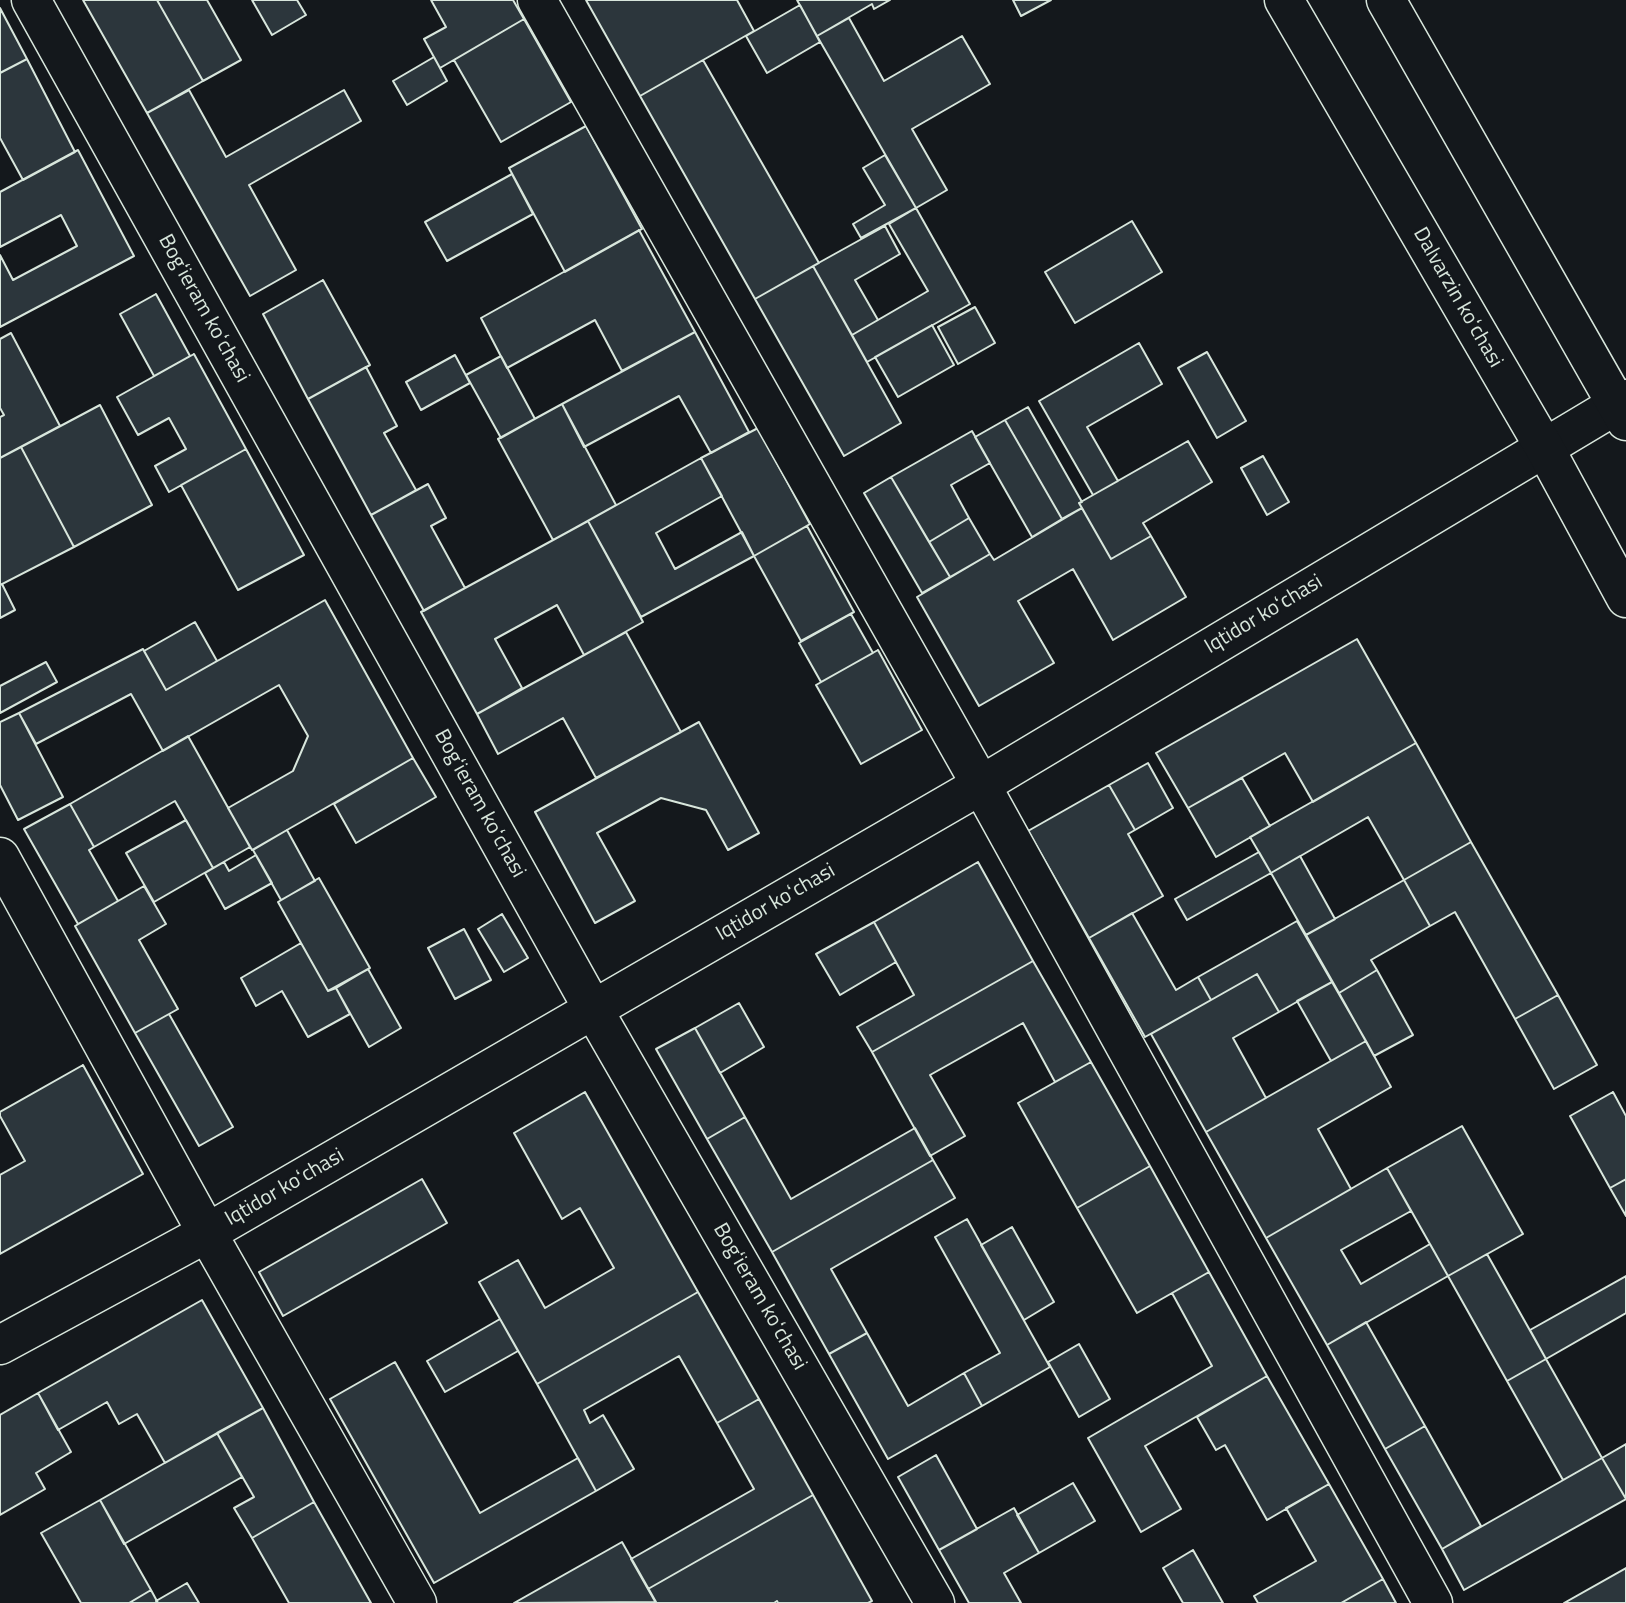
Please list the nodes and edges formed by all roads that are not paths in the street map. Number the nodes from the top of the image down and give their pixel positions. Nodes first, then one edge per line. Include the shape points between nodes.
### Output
1 (31, 0) edge
2 (537, 0) edge
3 (1284, 0) edge
4 (1385, 0) edge
5 (1623, 408) edge
6 (1544, 447) junction
7 (1626, 598) edge
8 (981, 785) junction
9 (0, 857) edge
10 (593, 1009) junction
11 (208, 1233) junction
12 (0, 1345) edge
13 (417, 1603) edge
14 (935, 1603) edge
15 (1433, 1603) edge

1 - 10 street, Bogʻieram koʻchasi
2 - 8 street
3 - 6 street, Dalvarzin koʻchasi
4 - 5 street
5 - 6 street, Iqtidor koʻchasi
6 - 7 street, Dalvarzin koʻchasi
6 - 8 street, Iqtidor koʻchasi
8 - 10 street, Iqtidor koʻchasi
8 - 15 street
9 - 11 street
10 - 11 street, Iqtidor koʻchasi
10 - 14 street, Bogʻieram koʻchasi
11 - 12 street, Iqtidor koʻchasi
11 - 13 street

